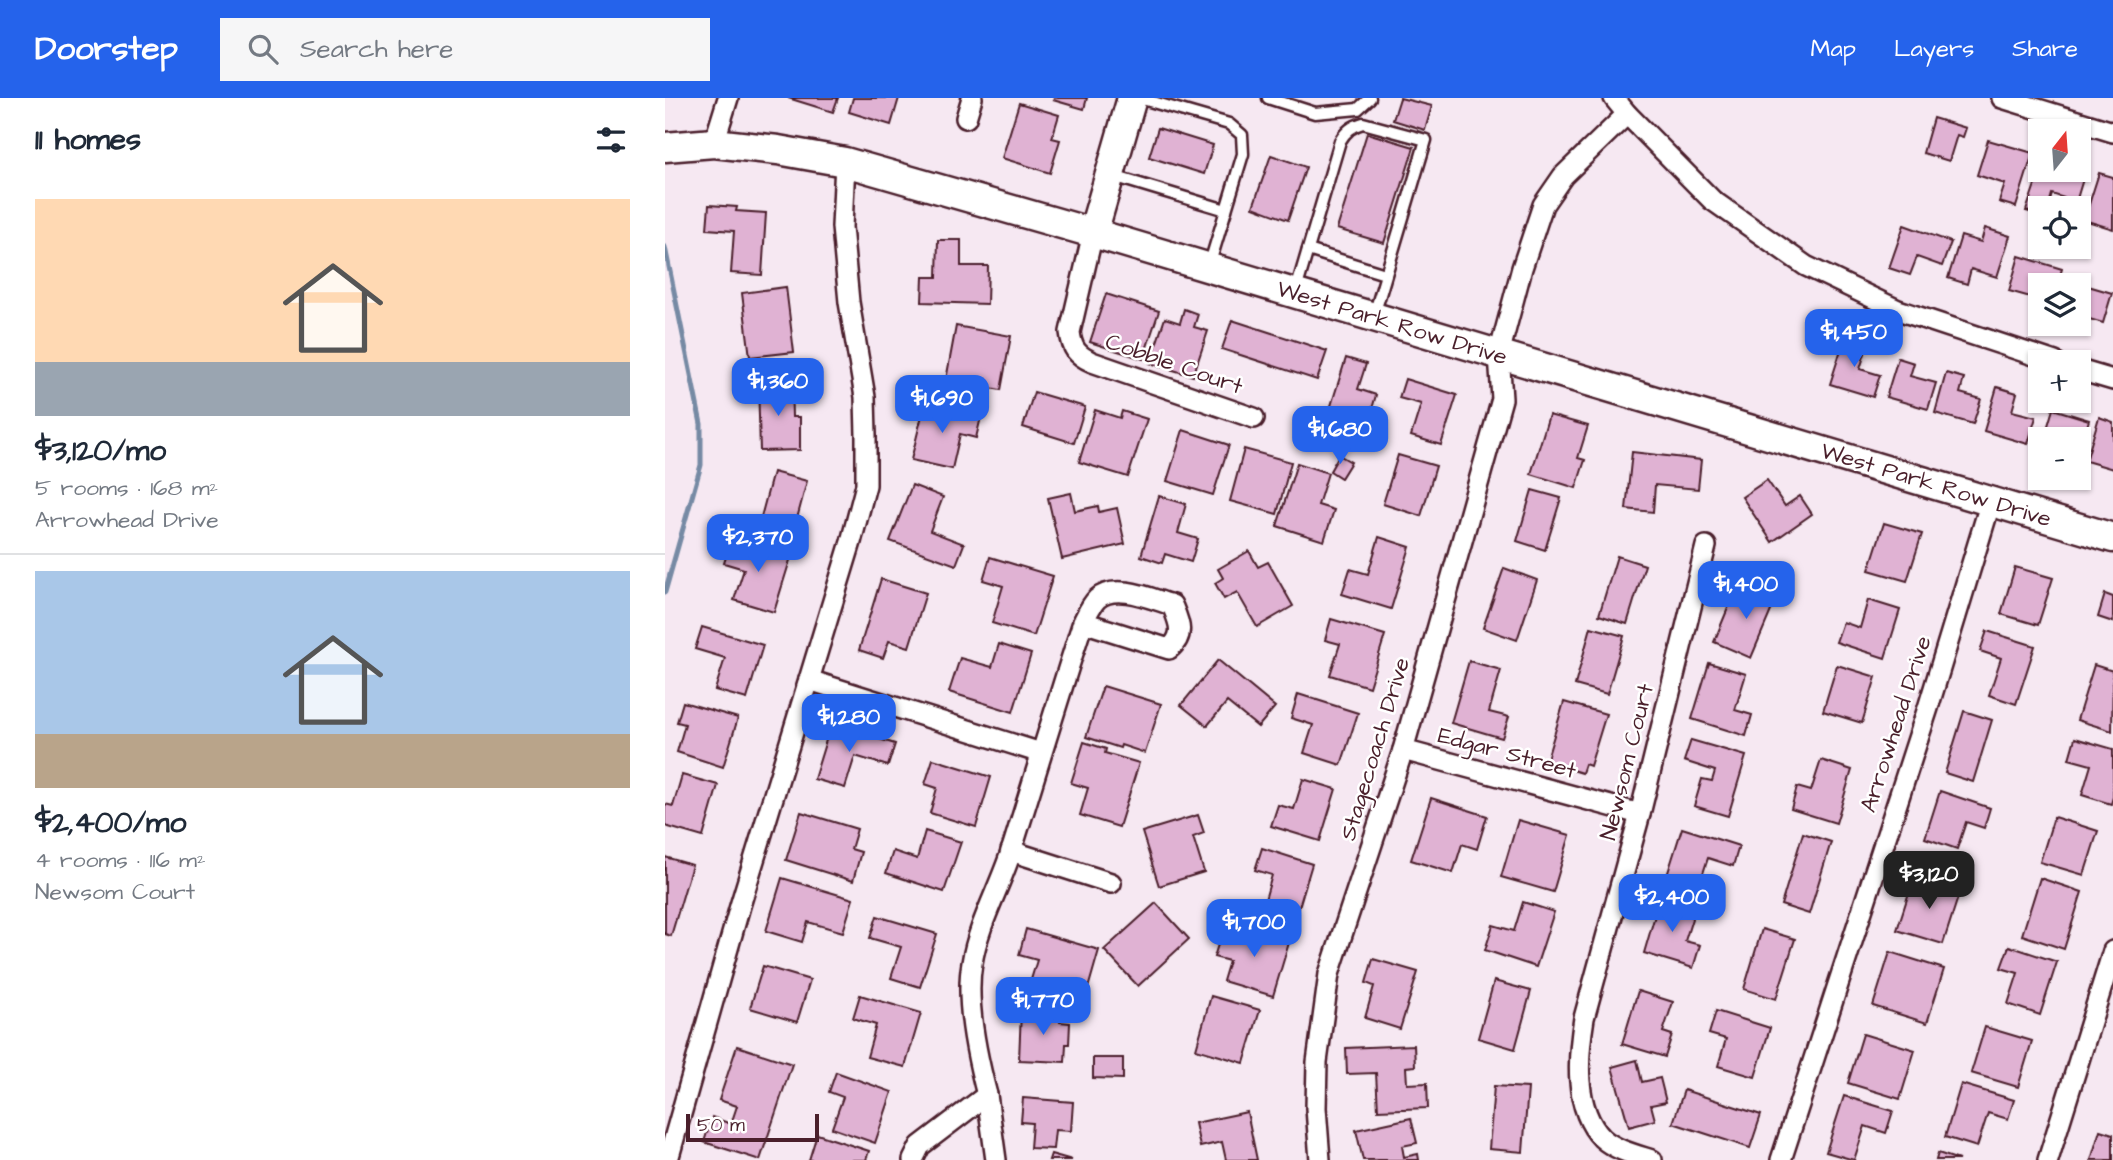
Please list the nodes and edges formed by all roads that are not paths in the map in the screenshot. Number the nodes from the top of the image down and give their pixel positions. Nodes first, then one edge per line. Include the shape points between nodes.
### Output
1 (728, 98) edge
2 (972, 98) edge
3 (1132, 98) edge
4 (1139, 98) edge
5 (1268, 98) edge
6 (1370, 98) edge
7 (1614, 98) edge
8 (2002, 98) edge
9 (1627, 114) junction
10 (966, 118) dead end
11 (2113, 132) edge
12 (715, 143) junction
13 (665, 147) edge
14 (845, 162) junction
15 (1110, 175) junction
16 (1226, 211) junction
17 (1093, 233) junction
18 (1308, 250) junction
19 (1209, 268) junction
20 (1385, 274) junction
21 (1295, 294) junction
22 (1373, 317) junction
23 (2028, 353) edge
24 (1499, 354) junction
25 (2091, 374) edge
26 (2113, 380) edge
27 (1254, 418) dead end
28 (1991, 501) junction
29 (2113, 538) edge
30 (1706, 546) dead end
31 (1083, 622) junction
32 (809, 680) junction
33 (1403, 750) junction
34 (1041, 753) junction
35 (1640, 814) junction
36 (1011, 851) junction
37 (1111, 883) dead end
38 (2113, 951) edge
39 (987, 1095) junction
40 (668, 1160) edge
41 (913, 1160) edge
42 (996, 1160) edge
43 (1320, 1160) edge
44 (1652, 1160) edge
45 (1781, 1160) edge
46 (2048, 1160) edge

1 - 12 street
2 - 10 street
3 - 15 main road
4 - 16 lane via 1229,124 1242,135 1243,155
5 - 6 lane via 1315,113 1358,109
7 - 9 street
8 - 11 street
9 - 23 street via 1711,200 1806,266 1898,310
9 - 24 street, Stagecoach Drive via 1563,176 1543,205
12 - 13 main road, West Park Row Drive
12 - 14 main road, West Park Row Drive
14 - 17 main road, West Park Row Drive
14 - 32 street via 842,227 865,397 866,485
15 - 16 lane
15 - 17 main road
16 - 19 lane
17 - 19 main road, West Park Row Drive
17 - 27 street, Cobble Court via 1070,332 1079,356
18 - 20 lane
18 - 20 lane via 1345,133 1363,123 1426,140
18 - 21 lane
19 - 21 main road, West Park Row Drive
20 - 22 lane
21 - 22 main road, West Park Row Drive
22 - 24 main road, West Park Row Drive
24 - 28 main road, West Park Row Drive
24 - 33 street, Stagecoach Drive via 1502,399
25 - 26 street
28 - 29 main road, West Park Row Drive
28 - 45 street, Arrowhead Drive
30 - 35 street, Newsom Court
31 - 31 street via 1100,596 1124,592 1172,605 1181,627 1178,642 1170,649
31 - 34 street
32 - 34 street
32 - 40 street
33 - 35 street, Edgar Street
33 - 43 street, Stagecoach Drive via 1329,974 1317,1062
34 - 36 street
35 - 44 street, Newsom Court via 1579,1050 1587,1115 1603,1138 1625,1152
36 - 37 street
36 - 39 street via 972,963 976,1052
38 - 46 street
39 - 41 street via 919,1146
39 - 42 street

